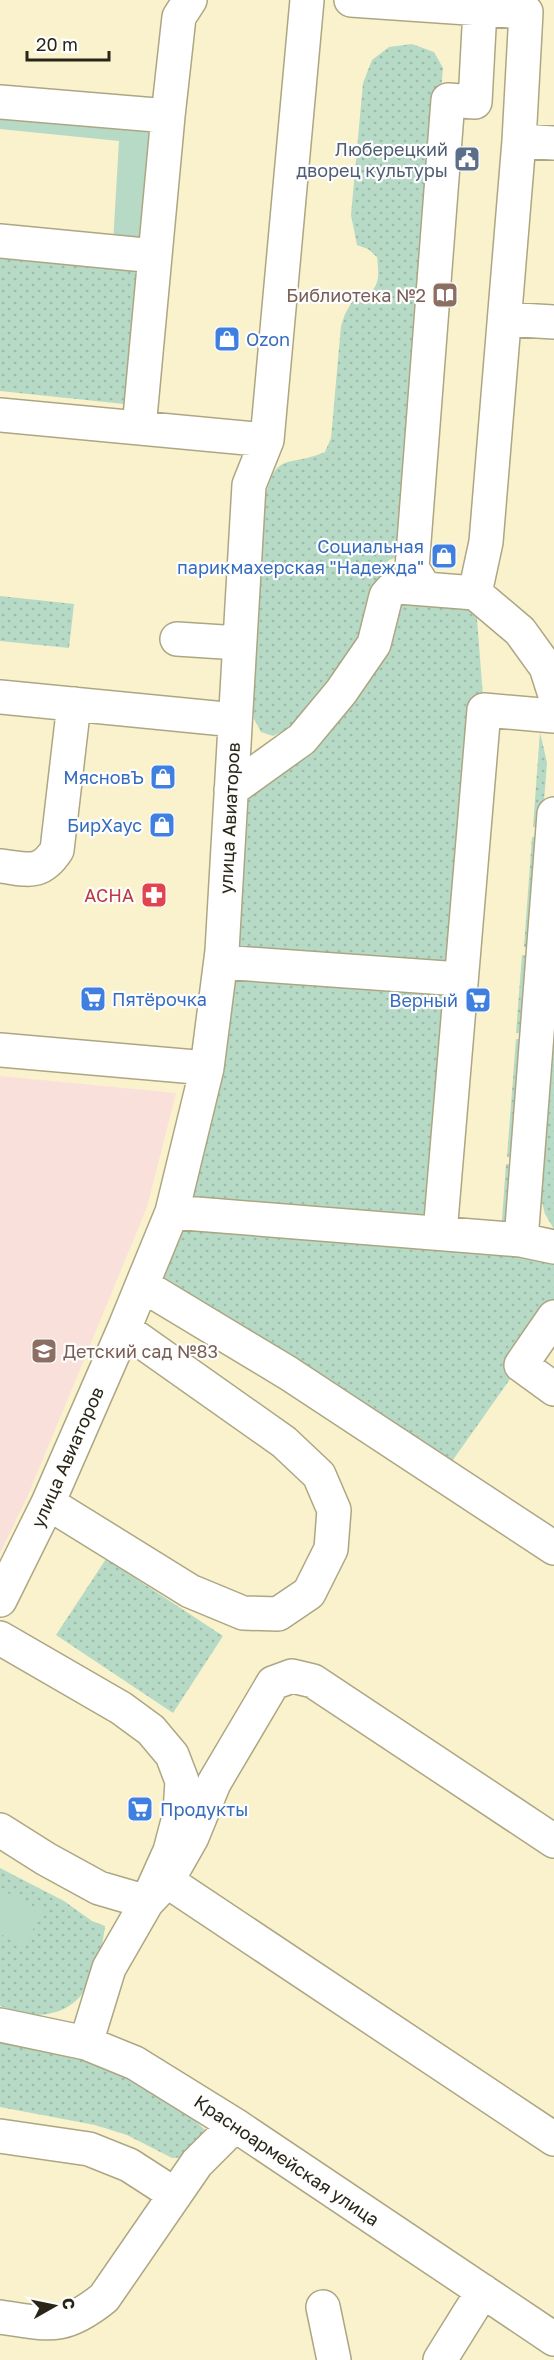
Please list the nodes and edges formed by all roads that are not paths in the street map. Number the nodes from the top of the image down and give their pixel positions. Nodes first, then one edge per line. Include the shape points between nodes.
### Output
1 (190, 0) edge
2 (307, 0) edge
3 (351, 0) edge
4 (480, 9) junction
5 (0, 102) edge
6 (168, 116) junction
7 (519, 141) junction
8 (554, 143) edge
9 (0, 241) edge
10 (155, 256) junction
11 (504, 319) junction
12 (554, 322) edge
13 (0, 415) edge
14 (139, 428) junction
15 (267, 440) junction
16 (425, 589) junction
17 (475, 593) junction
18 (177, 639) dead end
19 (239, 643) junction
20 (554, 692) edge
21 (0, 697) edge
22 (74, 704) junction
23 (554, 716) edge
24 (235, 720) junction
25 (231, 790) junction
26 (554, 814) edge
27 (0, 866) edge
28 (551, 884) edge
29 (221, 962) junction
30 (460, 979) junction
31 (547, 1014) edge
32 (0, 1050) edge
33 (207, 1068) junction
34 (172, 1212) junction
35 (429, 1238) junction
36 (521, 1240) junction
37 (554, 1247) edge
38 (142, 1285) junction
39 (554, 1317) edge
40 (124, 1329) junction
41 (554, 1389) edge
42 (48, 1503) junction
43 (554, 1548) edge
44 (0, 1600) edge
45 (0, 1638) edge
46 (0, 1830) edge
47 (554, 1841) edge
48 (157, 1891) junction
49 (0, 2025) edge
50 (86, 2043) junction
51 (235, 2125) junction
52 (0, 2136) edge
53 (554, 2139) edge
54 (174, 2194) junction
55 (483, 2291) junction
56 (323, 2307) dead end
57 (0, 2317) edge
58 (554, 2339) edge
59 (334, 2360) edge
60 (440, 2360) edge

1 - 6 street via 179,17
2 - 15 street, улица Авиаторов
3 - 4 street
4 - 7 street via 526,12
4 - 16 street via 475,102 448,100 412,568
5 - 6 street
6 - 10 street
7 - 8 street
7 - 11 street
9 - 10 street
10 - 14 street
11 - 12 street
11 - 17 street via 486,542
13 - 14 street
14 - 15 street
15 - 19 street, улица Авиаторов via 249,485
16 - 17 street
16 - 25 street via 399,587 386,596 374,644 341,692 302,739
17 - 20 street via 520,632 546,667
18 - 19 street
19 - 24 street, улица Авиаторов
21 - 22 street
22 - 24 street
22 - 27 street via 57,850 48,864 32,869
23 - 30 street via 484,710
24 - 25 street, улица Авиаторов
25 - 29 street, улица Авиаторов
26 - 28 street
28 - 31 street
29 - 30 street
29 - 33 street, улица Авиаторов
30 - 35 street
31 - 36 street
32 - 33 street
33 - 34 street, улица Авиаторов
34 - 35 street
34 - 38 street, улица Авиаторов
35 - 36 street
36 - 37 street
38 - 40 street, улица Авиаторов
38 - 43 street via 288,1373
39 - 41 street via 521,1365
40 - 42 street, улица Авиаторов
40 - 42 street via 284,1442 319,1475 334,1510 331,1549 309,1593 278,1614 243,1613 190,1591
42 - 44 street, улица Авиаторов
45 - 48 street via 122,1708 151,1730 172,1755 182,1781 180,1813
46 - 48 street via 99,1888
47 - 48 street via 313,1681 292,1676 273,1683 214,1783 192,1837
48 - 50 street via 109,1968
48 - 53 street
49 - 50 street, Красноармейская улица
50 - 51 street, Красноармейская улица via 135,2063
51 - 54 street via 197,2163
51 - 55 street, Красноармейская улица
52 - 54 street via 89,2148 129,2164
54 - 57 street via 121,2277 83,2315 57,2324
55 - 58 street, Красноармейская улица
55 - 60 street
56 - 59 street

